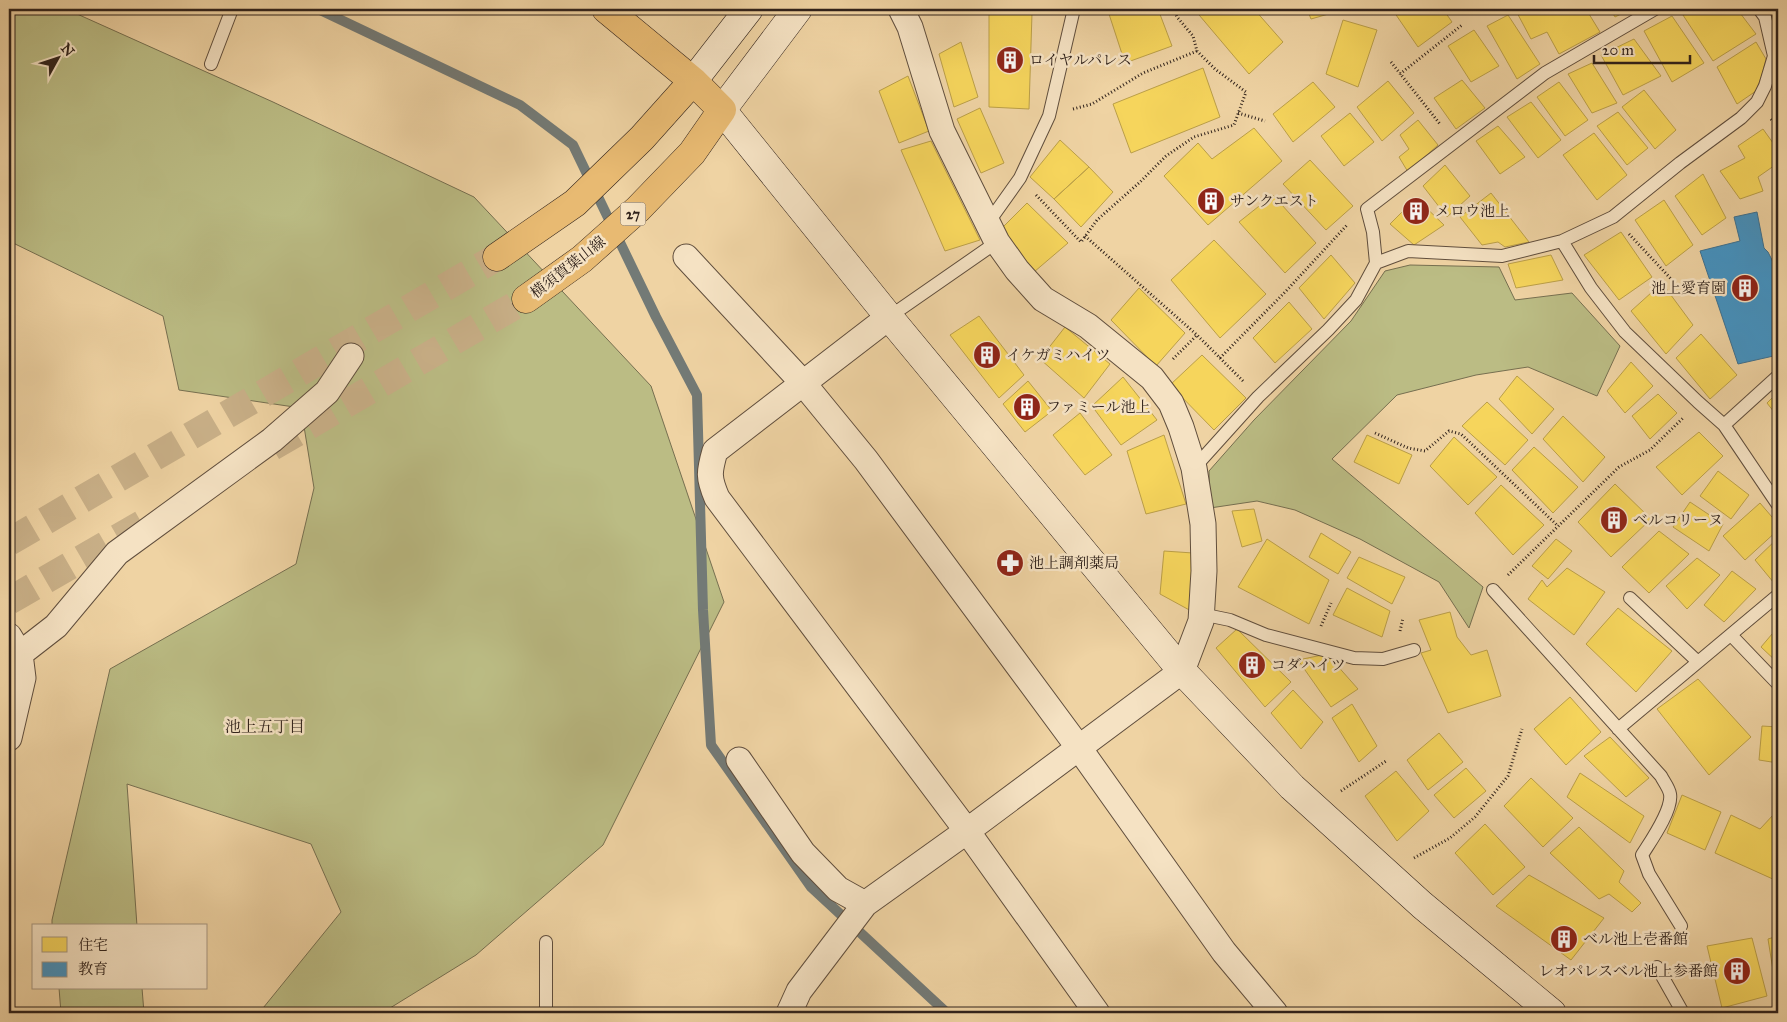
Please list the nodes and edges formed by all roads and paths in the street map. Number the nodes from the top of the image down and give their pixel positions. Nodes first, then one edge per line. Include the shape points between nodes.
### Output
1 (232, 9) edge
2 (606, 9) edge
3 (748, 9) edge
4 (798, 9) edge
5 (901, 9) edge
6 (1174, 9) edge
7 (1655, 9) edge
8 (1759, 9) edge
9 (1075, 10) edge
10 (1462, 24) dead end
11 (1197, 51) junction
12 (1391, 62) dead end
13 (211, 64) dead end
14 (1400, 74) junction
15 (693, 81) junction
16 (722, 110) junction
17 (1238, 113) junction
18 (1049, 116) junction
19 (1266, 120) dead end
20 (1454, 142) junction
21 (1020, 178) junction
22 (1367, 210) junction
23 (1613, 216) junction
24 (992, 232) junction
25 (1778, 234) edge
26 (1085, 236) junction
27 (1562, 241) junction
28 (496, 257) tunnel mouth
29 (686, 257) dead end
30 (1778, 259) edge
31 (1376, 263) junction
32 (1673, 282) dead end
33 (526, 299) tunnel mouth
34 (889, 317) junction
35 (1197, 335) junction
36 (351, 356) dead end
37 (1220, 358) junction
38 (1778, 376) edge
39 (1152, 378) junction
40 (803, 383) junction
41 (1258, 397) junction
42 (1698, 402) junction
43 (1724, 425) junction
44 (1375, 433) dead end
45 (1194, 468) junction
46 (1778, 505) edge
47 (1558, 526) junction
48 (1493, 590) joint
49 (1778, 596) edge
50 (1630, 598) dead end
51 (1201, 614) junction
52 (1731, 635) junction
53 (14, 645) edge
54 (1414, 650) dead end
55 (1698, 662) junction
56 (1182, 671) junction
57 (1778, 684) edge
58 (1522, 729) dead end
59 (1618, 729) junction
60 (9, 738) edge
61 (1079, 748) junction
62 (739, 760) dead end
63 (1386, 761) dead end
64 (1315, 807) junction
65 (967, 831) junction
66 (1388, 874) junction
67 (865, 904) junction
68 (1681, 926) dead end
69 (546, 942) dead end
70 (1657, 967) dead end
71 (546, 1013) edge
72 (789, 1013) edge
73 (1097, 1013) edge
74 (1275, 1013) edge
75 (1552, 1013) edge
76 (1683, 1013) edge

1 - 13 lane
2 - 15 main road
3 - 15 street
4 - 16 street
5 - 24 street via 910,27 942,131
6 - 11 path via 1193,36
7 - 20 lane via 1545,73
8 - 23 lane via 1765,17 1774,56 1757,102
9 - 18 lane
10 - 14 path
11 - 17 path via 1246,92
11 - 18 path via 1143,73 1092,104
12 - 14 path
14 - 20 path
15 - 16 main road
15 - 28 main road via 642,138 575,203
16 - 33 main road, 横須賀葉山線 / 27 via 692,153 638,209 582,259
16 - 34 street
17 - 19 path
17 - 26 path via 1234,125 1194,137 1166,156 1097,220
18 - 21 lane
20 - 22 lane
21 - 24 lane
21 - 26 path via 1080,242
22 - 31 lane
22 - 37 path via 1344,227
23 - 27 lane
23 - 32 path
24 - 34 lane
24 - 39 street via 1043,299 1088,326
25 - 30 path via 1774,251
26 - 35 path
27 - 31 lane via 1502,256 1408,252
27 - 42 lane via 1591,288 1625,332
29 - 40 street
31 - 41 lane via 1356,300
34 - 40 street
34 - 56 street
35 - 37 path
35 - 39 path
36 - 53 street via 327,392 272,440 117,553 56,626
37 - 41 path
38 - 43 lane
39 - 45 street via 1171,403
40 - 61 street via 866,460
40 - 65 street via 715,450 710,484 723,506
41 - 45 lane
42 - 43 lane
42 - 47 path via 1650,450 1619,467
43 - 46 lane
44 - 47 path via 1408,448 1425,451 1449,431 1461,434
45 - 51 street via 1203,524
47 - 48 path
48 - 59 lane
49 - 52 lane
50 - 55 lane
51 - 54 lane via 1354,658 1383,660
51 - 56 street
52 - 55 lane
52 - 57 lane
53 - 60 street via 23,678
55 - 59 lane
56 - 61 street
56 - 64 street
58 - 66 path via 1508,776 1475,817 1450,838
59 - 68 lane via 1661,776 1671,796 1663,822 1642,855 1649,874
61 - 65 street
61 - 74 street via 1224,952
62 - 67 street via 803,853 838,888
63 - 64 path
64 - 66 street
65 - 67 street
65 - 73 street
66 - 75 street
67 - 72 street via 799,991
69 - 71 lane
70 - 76 lane

